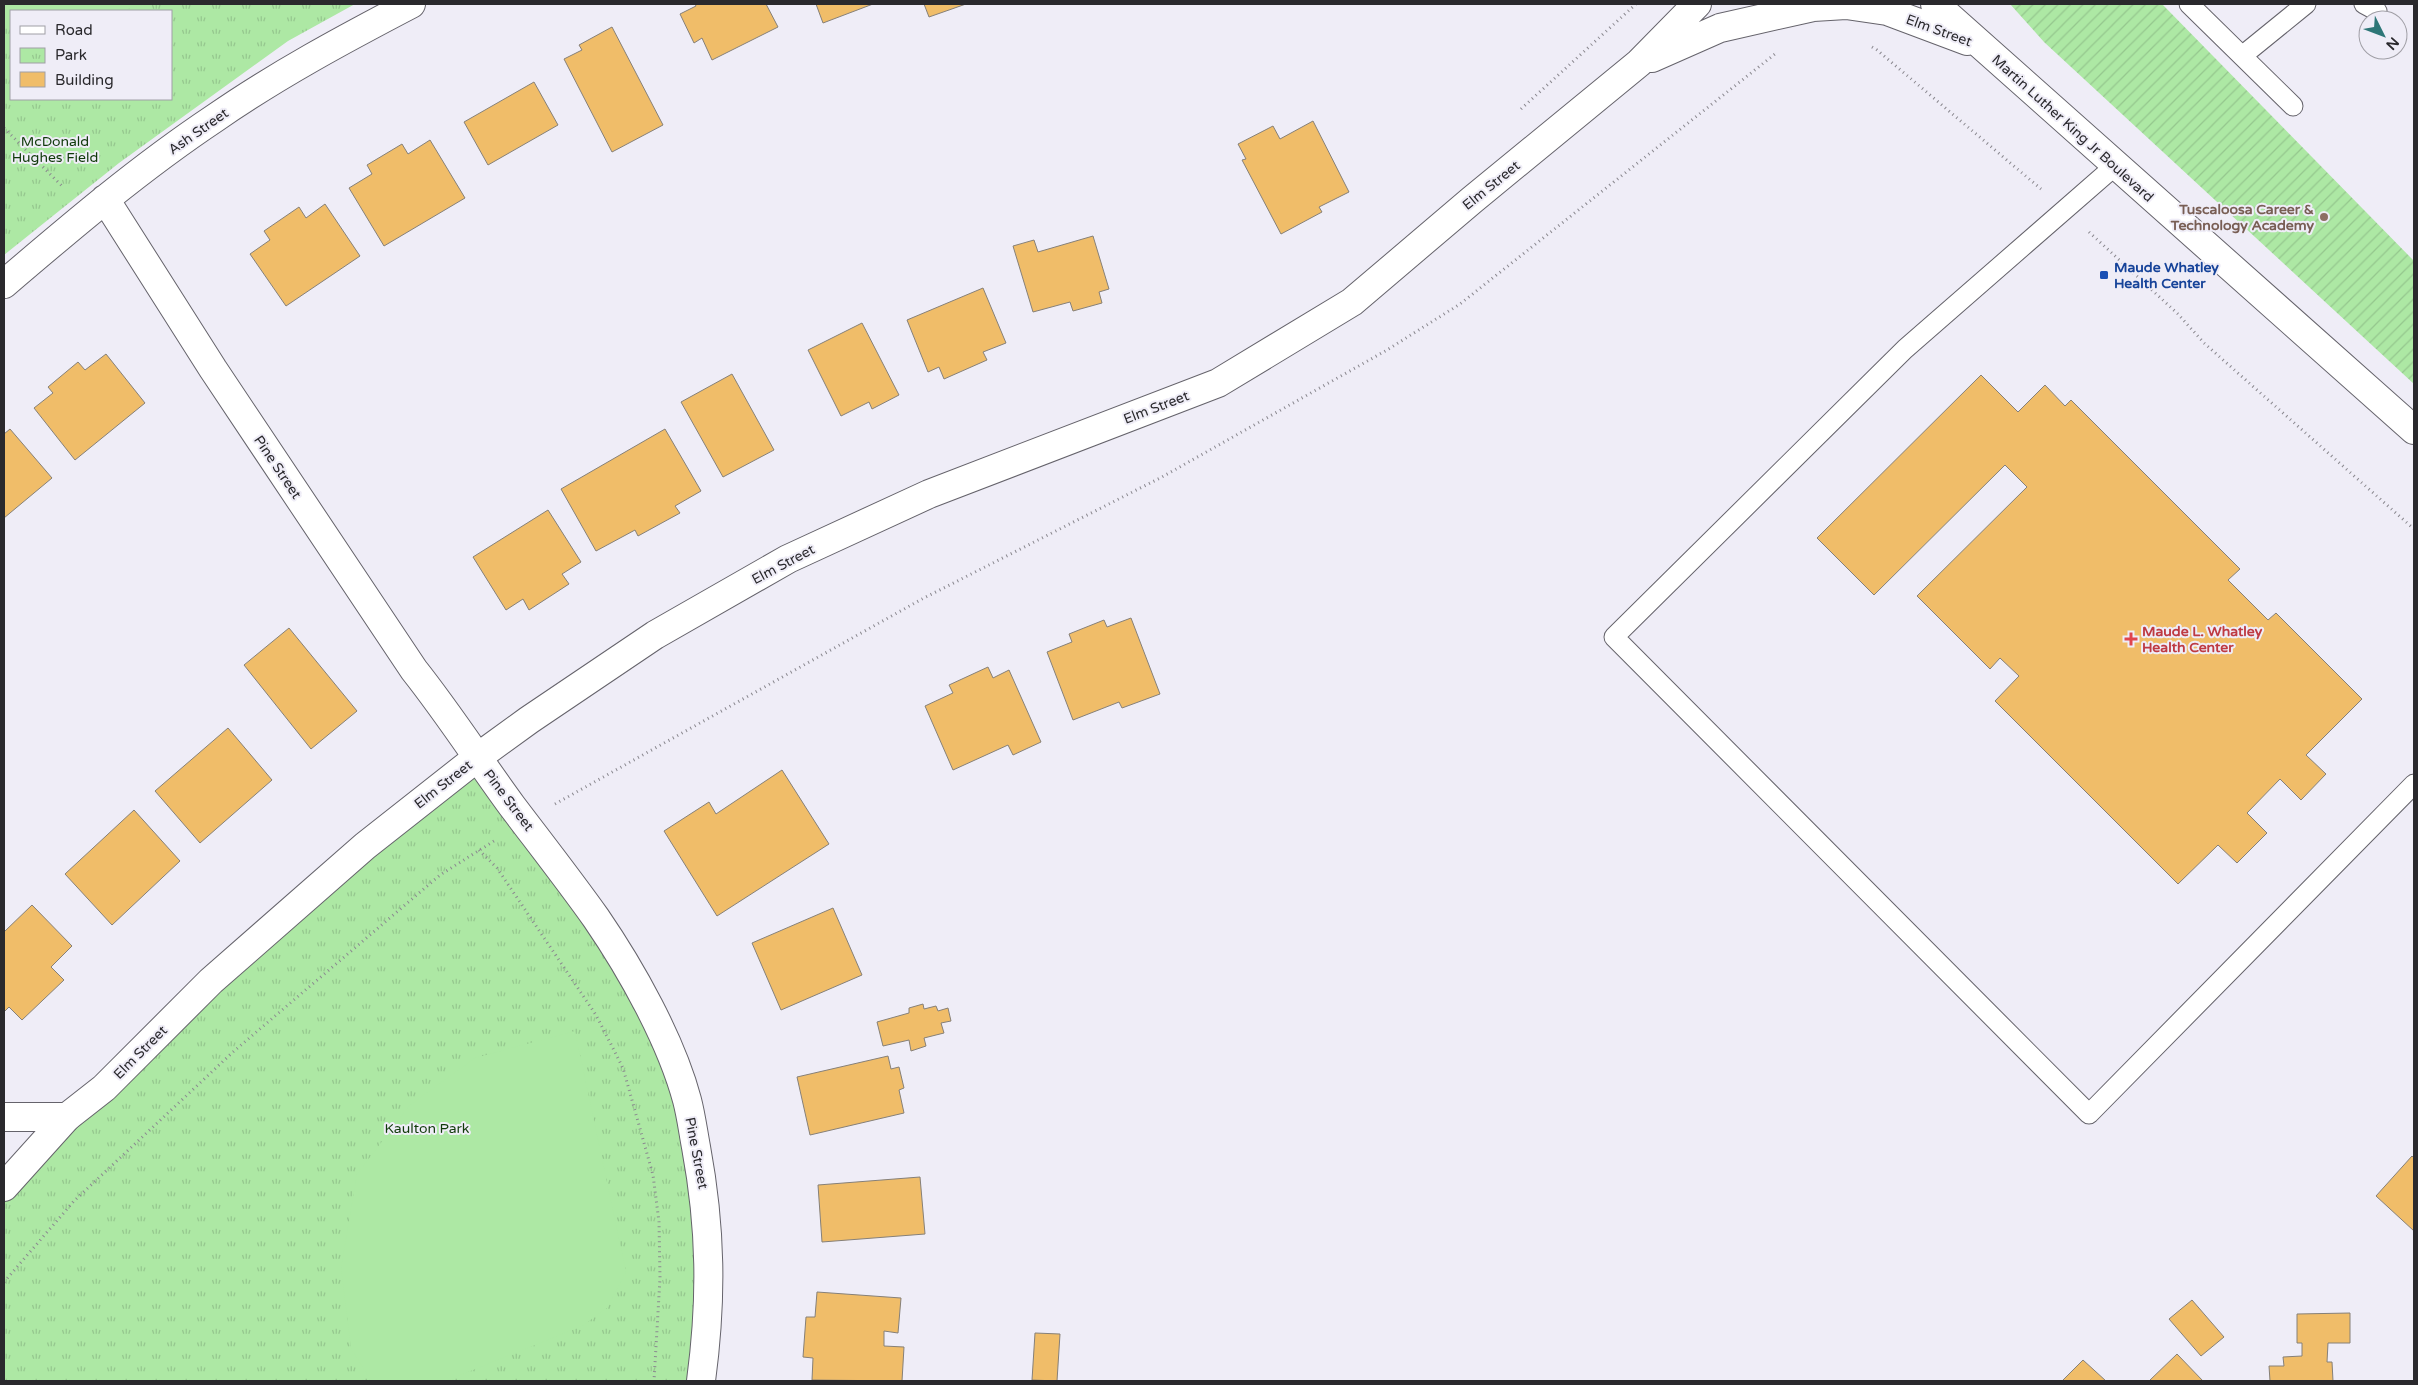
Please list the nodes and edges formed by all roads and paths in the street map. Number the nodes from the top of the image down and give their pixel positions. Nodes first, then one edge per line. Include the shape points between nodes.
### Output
1 (411, 4) edge
2 (1674, 4) edge
3 (1697, 4) edge
4 (1934, 4) edge
5 (1960, 4) edge
6 (2189, 4) edge
7 (2306, 4) edge
8 (1980, 45) junction
9 (1868, 46) dead end
10 (1782, 49) dead end
11 (2242, 56) junction
12 (1639, 63) junction
13 (2293, 106) dead end
14 (4, 128) edge
15 (2116, 165) junction
16 (97, 206) junction
17 (2064, 209) junction
18 (4, 284) edge
19 (2414, 430) edge
20 (2414, 529) edge
21 (478, 757) junction
22 (2414, 784) edge
23 (525, 821) junction
24 (479, 850) junction
25 (4, 1117) edge
26 (68, 1117) junction
27 (4, 1186) edge
28 (4, 1282) edge
29 (654, 1381) edge
30 (702, 1381) edge

1 - 16 street, Ash Street via 345,38 215,118
2 - 12 street
3 - 12 street, Elm Street
4 - 8 street, Martin Luther King Jr Boulevard
5 - 8 street
6 - 11 lane
7 - 11 lane
8 - 12 street, Elm Street via 1887,11 1846,5 1813,7 1720,28
8 - 15 street, Martin Luther King Jr Boulevard
9 - 17 path via 1885,56
10 - 23 path via 1460,304 1387,350 1162,477 922,599
11 - 13 lane
12 - 21 street, Elm Street via 1352,302 1218,383 929,494 788,559 656,635
14 - 16 path
15 - 17 lane
15 - 19 street, Martin Luther King Jr Boulevard
16 - 18 street, Ash Street
16 - 21 street, Pine Street via 218,378 414,670
17 - 20 path via 2178,314 2204,343
17 - 22 lane via 1905,349 1614,637 2089,1114
21 - 23 street, Pine Street
21 - 26 street, Elm Street via 358,852 211,982 104,1088
23 - 24 path
23 - 30 street, Pine Street via 597,919 648,1005 670,1052 687,1100 706,1199 710,1250
24 - 28 path via 440,875 233,1052 74,1201
24 - 29 path via 497,868 596,1015 622,1068 652,1175 659,1222 660,1278
25 - 26 street
26 - 27 street, Elm Street

